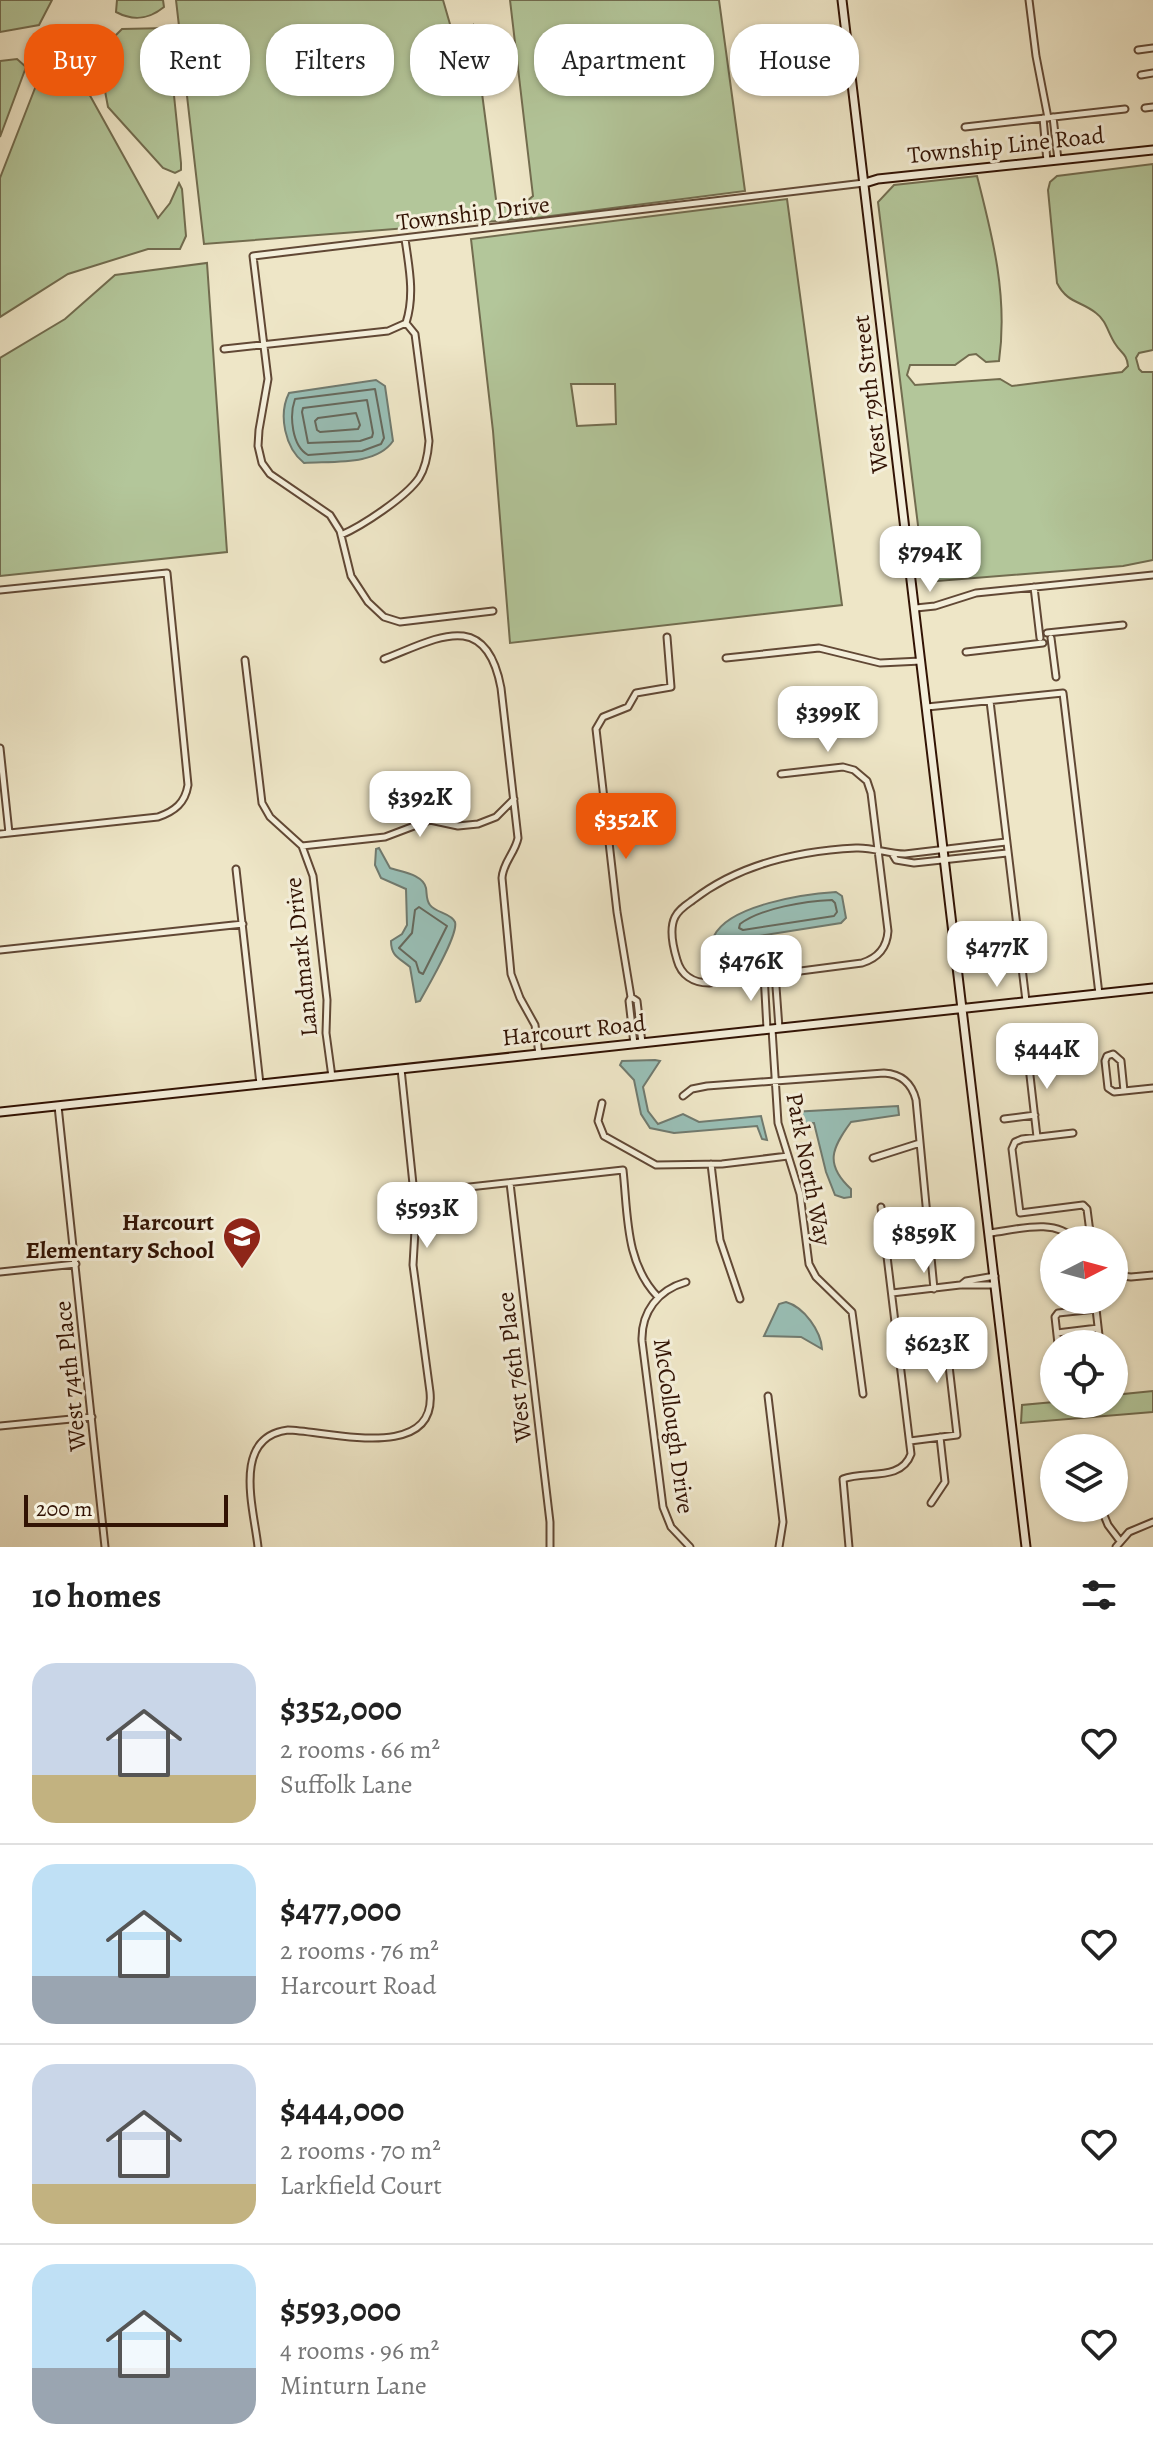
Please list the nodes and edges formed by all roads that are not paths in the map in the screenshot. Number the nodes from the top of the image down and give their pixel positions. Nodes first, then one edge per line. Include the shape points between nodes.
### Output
1 (842, 0) edge
2 (1029, 0) edge
3 (1153, 48) edge
4 (1138, 50) dead end
5 (1153, 73) edge
6 (1141, 75) dead end
7 (1153, 107) edge
8 (1145, 108) dead end
9 (1125, 109) dead end
10 (1048, 118) junction
11 (965, 127) dead end
12 (1153, 150) edge
13 (1058, 160) junction
14 (1047, 161) junction
15 (865, 183) junction
16 (405, 239) junction
17 (406, 323) junction
18 (263, 345) junction
19 (224, 349) dead end
20 (341, 535) junction
21 (1153, 575) edge
22 (1034, 587) junction
23 (0, 590) edge
24 (916, 608) junction
25 (493, 611) dead end
26 (1123, 625) dead end
27 (1049, 636) junction
28 (667, 637) dead end
29 (1042, 640) junction
30 (966, 652) dead end
31 (726, 658) dead end
32 (384, 659) dead end
33 (245, 660) dead end
34 (922, 661) junction
35 (1056, 677) dead end
36 (990, 701) junction
37 (927, 707) junction
38 (0, 748) edge
39 (781, 774) dead end
40 (514, 799) junction
41 (9, 833) junction
42 (0, 834) edge
43 (1006, 842) junction
44 (302, 846) junction
45 (944, 849) junction
46 (879, 852) junction
47 (1007, 853) junction
48 (892, 854) junction
49 (946, 860) junction
50 (236, 869) dead end
51 (243, 924) junction
52 (0, 950) edge
53 (775, 973) junction
54 (764, 974) junction
55 (1153, 988) edge
56 (1099, 994) junction
57 (1026, 1001) junction
58 (963, 1008) junction
59 (773, 1029) junction
60 (638, 1043) junction
61 (1059, 1048) dead end
62 (539, 1054) junction
63 (401, 1069) junction
64 (332, 1077) junction
65 (774, 1081) junction
66 (260, 1084) junction
67 (1153, 1088) edge
68 (1124, 1091) junction
69 (683, 1096) dead end
70 (602, 1103) dead end
71 (58, 1106) junction
72 (0, 1112) edge
73 (1035, 1115) junction
74 (1004, 1119) dead end
75 (1073, 1133) dead end
76 (1037, 1137) junction
77 (920, 1143) junction
78 (788, 1156) junction
79 (873, 1158) dead end
80 (711, 1164) junction
81 (510, 1183) junction
82 (415, 1193) junction
83 (881, 1207) dead end
84 (1089, 1226) edge
85 (1040, 1228) edge
86 (990, 1233) junction
87 (76, 1264) junction
88 (0, 1272) edge
89 (1153, 1275) edge
90 (1128, 1277) edge
91 (995, 1280) junction
92 (686, 1282) dead end
93 (934, 1289) junction
94 (892, 1293) junction
95 (658, 1297) junction
96 (740, 1299) dead end
97 (1097, 1314) edge
98 (1098, 1328) joint
99 (1082, 1330) edge
100 (898, 1337) junction
101 (863, 1394) dead end
102 (768, 1396) dead end
103 (92, 1417) junction
104 (0, 1426) edge
105 (940, 1437) junction
106 (910, 1441) junction
107 (931, 1503) dead end
108 (1107, 1522) edge
109 (1153, 1522) edge
110 (1118, 1544) edge
111 (105, 1547) edge
112 (258, 1547) edge
113 (550, 1547) edge
114 (690, 1547) edge
115 (779, 1547) edge
116 (849, 1547) edge
117 (1026, 1547) edge

1 - 15 main road, West 79th Street
2 - 10 street
3 - 4 street
5 - 6 street
7 - 8 street
9 - 10 street
10 - 11 street
10 - 13 street
10 - 14 street
12 - 13 main road, Township Line Road
13 - 14 main road, Township Line Road
14 - 15 main road, Township Line Road
15 - 16 street, Township Drive
15 - 24 main road, West 79th Street
16 - 17 street via 411,291
16 - 18 street, Township Drive via 253,256
17 - 18 street via 388,331
17 - 20 street via 415,334 427,458 412,486
18 - 19 street
18 - 20 street via 268,379 259,430 262,463 330,515
20 - 25 street via 351,576 384,617 400,622
21 - 22 street
22 - 24 street via 976,593
22 - 29 street
23 - 41 street via 167,573 188,785 176,808 149,819
24 - 34 main road, West 79th Street
26 - 27 street
27 - 29 street via 1048,643
27 - 35 street
28 - 60 street via 671,687 636,693 628,707 603,717 596,729 617,912 631,997 637,1001
29 - 30 street
31 - 34 street via 819,648 880,663
32 - 40 street via 437,638 474,638 491,657 500,681
33 - 44 street, Landmark Drive via 262,803
34 - 37 main road, West 79th Street
36 - 37 street
36 - 43 street
36 - 56 street via 1063,693
37 - 45 main road, West 79th Street
38 - 41 street
39 - 46 street via 843,767 863,777 871,793
40 - 44 street via 501,813 478,824 430,820 385,837
40 - 62 street via 518,840 502,878 509,966 535,1027
41 - 42 street
43 - 45 street
43 - 47 street
44 - 64 street, Landmark Drive via 313,876
45 - 48 street
45 - 49 main road, West 79th Street
46 - 48 street
46 - 53 street via 888,931 881,951 862,963
46 - 54 street via 857,848 798,855 754,867 724,879 678,913 672,931 683,972 712,983
47 - 49 street
47 - 57 street
48 - 49 street via 905,862
49 - 58 main road, West 79th Street
50 - 51 street
51 - 52 street
51 - 66 street
53 - 54 street
53 - 59 street
54 - 59 street
55 - 56 main road, Harcourt Road
56 - 57 main road, Harcourt Road
57 - 58 main road, Harcourt Road
58 - 59 main road, Harcourt Road
58 - 86 main road, West 79th Street
59 - 60 main road, Harcourt Road
59 - 65 street, Park North Way
60 - 62 main road, Harcourt Road
61 - 73 street via 1029,1055
62 - 63 main road, Harcourt Road
63 - 64 main road, Harcourt Road
63 - 82 street
64 - 66 main road, Harcourt Road
65 - 69 street via 703,1086
65 - 77 street via 897,1075 913,1092
65 - 78 street, Park North Way
66 - 71 main road, Harcourt Road
67 - 68 street
68 - 68 street via 1120,1059 1111,1054 1105,1061 1108,1088
70 - 80 street via 600,1128 612,1142 656,1165
71 - 72 main road, Harcourt Road
71 - 87 street, West 74th Place
73 - 74 street
73 - 76 street
75 - 76 street
76 - 84 street via 1020,1139 1013,1146 1020,1213 1083,1205
77 - 79 street
77 - 93 street
78 - 80 street
78 - 101 street, Park North Way via 800,1194 810,1268 854,1318
80 - 96 street via 720,1240
81 - 82 street
81 - 95 street via 623,1170 634,1258
81 - 113 street, West 76th Place
82 - 112 street via 412,1260 431,1398 423,1421 408,1434 392,1438 291,1430 278,1431 260,1443 250,1468
83 - 94 street
85 - 86 street
86 - 91 main road, West 79th Street
87 - 88 street
87 - 103 street, West 74th Place
89 - 90 street
91 - 93 street
91 - 117 main road, West 79th Street
92 - 95 street
93 - 94 street
94 - 100 street
95 - 114 street, McCollough Drive via 641,1335 644,1359 663,1507 674,1532
97 - 98 street
98 - 99 street
100 - 105 street via 945,1331 957,1435
100 - 106 street
102 - 115 street via 783,1522
103 - 104 street
103 - 111 street, West 74th Place
105 - 106 street
105 - 107 street via 945,1482
106 - 116 street via 910,1459 900,1470 843,1479
108 - 110 street
109 - 110 street

